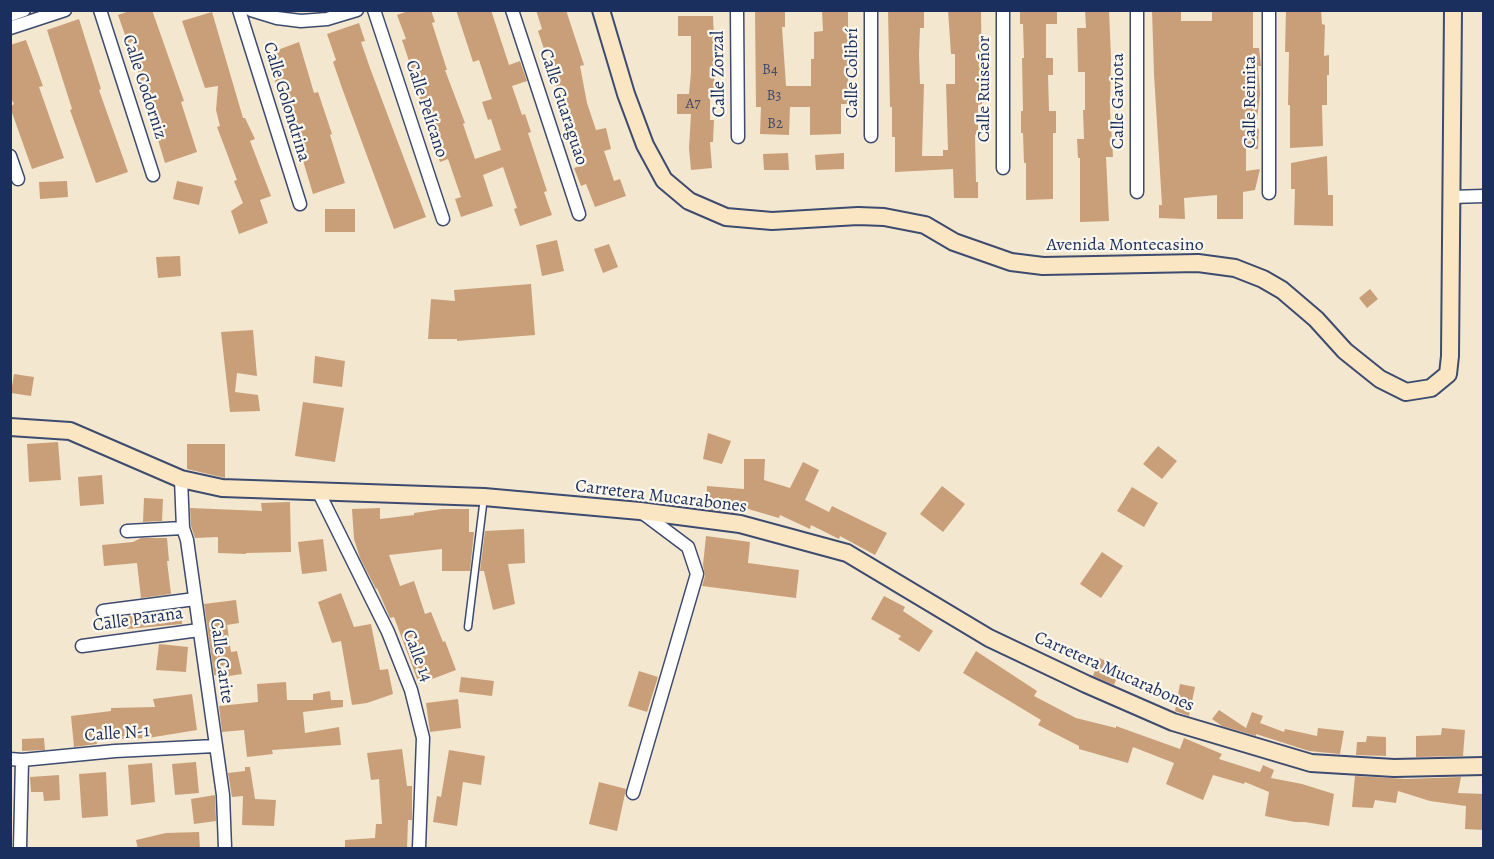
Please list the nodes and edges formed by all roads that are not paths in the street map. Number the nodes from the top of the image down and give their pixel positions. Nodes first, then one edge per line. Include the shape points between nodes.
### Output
1 (24, 10) edge
2 (64, 10) edge
3 (100, 10) edge
4 (239, 10) edge
5 (251, 10) edge
6 (357, 10) edge
7 (374, 10) edge
8 (512, 10) edge
9 (601, 10) edge
10 (737, 10) edge
11 (871, 10) edge
12 (1003, 10) edge
13 (1137, 10) edge
14 (1269, 10) edge
15 (1453, 10) edge
16 (10, 15) edge
17 (10, 28) edge
18 (871, 136) dead end
19 (738, 138) dead end
20 (10, 156) edge
21 (1003, 168) dead end
22 (153, 175) dead end
23 (18, 179) dead end
24 (1137, 192) dead end
25 (1269, 193) dead end
26 (1451, 196) junction
27 (1484, 196) edge
28 (300, 204) dead end
29 (579, 214) dead end
30 (443, 219) dead end
31 (10, 427) edge
32 (182, 479) junction
33 (318, 491) junction
34 (484, 497) junction
35 (640, 511) junction
36 (183, 528) junction
37 (127, 531) dead end
38 (195, 599) junction
39 (103, 611) dead end
40 (468, 627) dead end
41 (199, 630) junction
42 (82, 646) dead end
43 (215, 746) junction
44 (16, 760) edge
45 (1484, 766) edge
46 (633, 793) dead end
47 (20, 849) edge
48 (225, 849) edge
49 (419, 849) edge

1 - 16 street
2 - 17 street
3 - 22 street, Calle Codorniz
4 - 28 street, Calle Golondrina
5 - 6 street via 301,21 327,19
7 - 30 street, Calle Pelícano
8 - 29 street, Calle Guaraguao
9 - 26 street, Avenida Montecasino via 645,145 664,180 689,201 726,217 772,221 884,217 925,225 954,242 1011,262 1043,266 1198,263 1235,268 1282,290 1345,351 1380,379 1406,392 1431,388 1448,374
10 - 19 street, Calle Zorzal
11 - 18 street, Calle Colibrí
12 - 21 street, Calle Ruiseñor
13 - 24 street, Calle Gaviota
14 - 25 street, Calle Reinita
15 - 26 street, Avenida Montecasino
20 - 23 street
26 - 27 street
31 - 32 street, Carretera Mucarabones via 70,431
32 - 33 street, Carretera Mucarabones via 222,488
32 - 36 street, Calle Carite
33 - 34 street, Carretera Mucarabones
33 - 49 street, Calle 14 via 388,632 411,690 423,738
34 - 35 street, Carretera Mucarabones
34 - 40 lane
35 - 45 street, Carretera Mucarabones via 740,524 847,554 989,638 1173,722 1311,763 1394,768
35 - 46 street via 688,547 697,574
36 - 37 street
36 - 38 street, Calle Carite
38 - 39 street, Calle Parana
38 - 41 street, Calle Carite
41 - 42 street, Calle Parana
41 - 43 street, Calle Carite
43 - 44 street, Calle N-1
43 - 48 street, Calle Carite via 223,795
44 - 47 street

